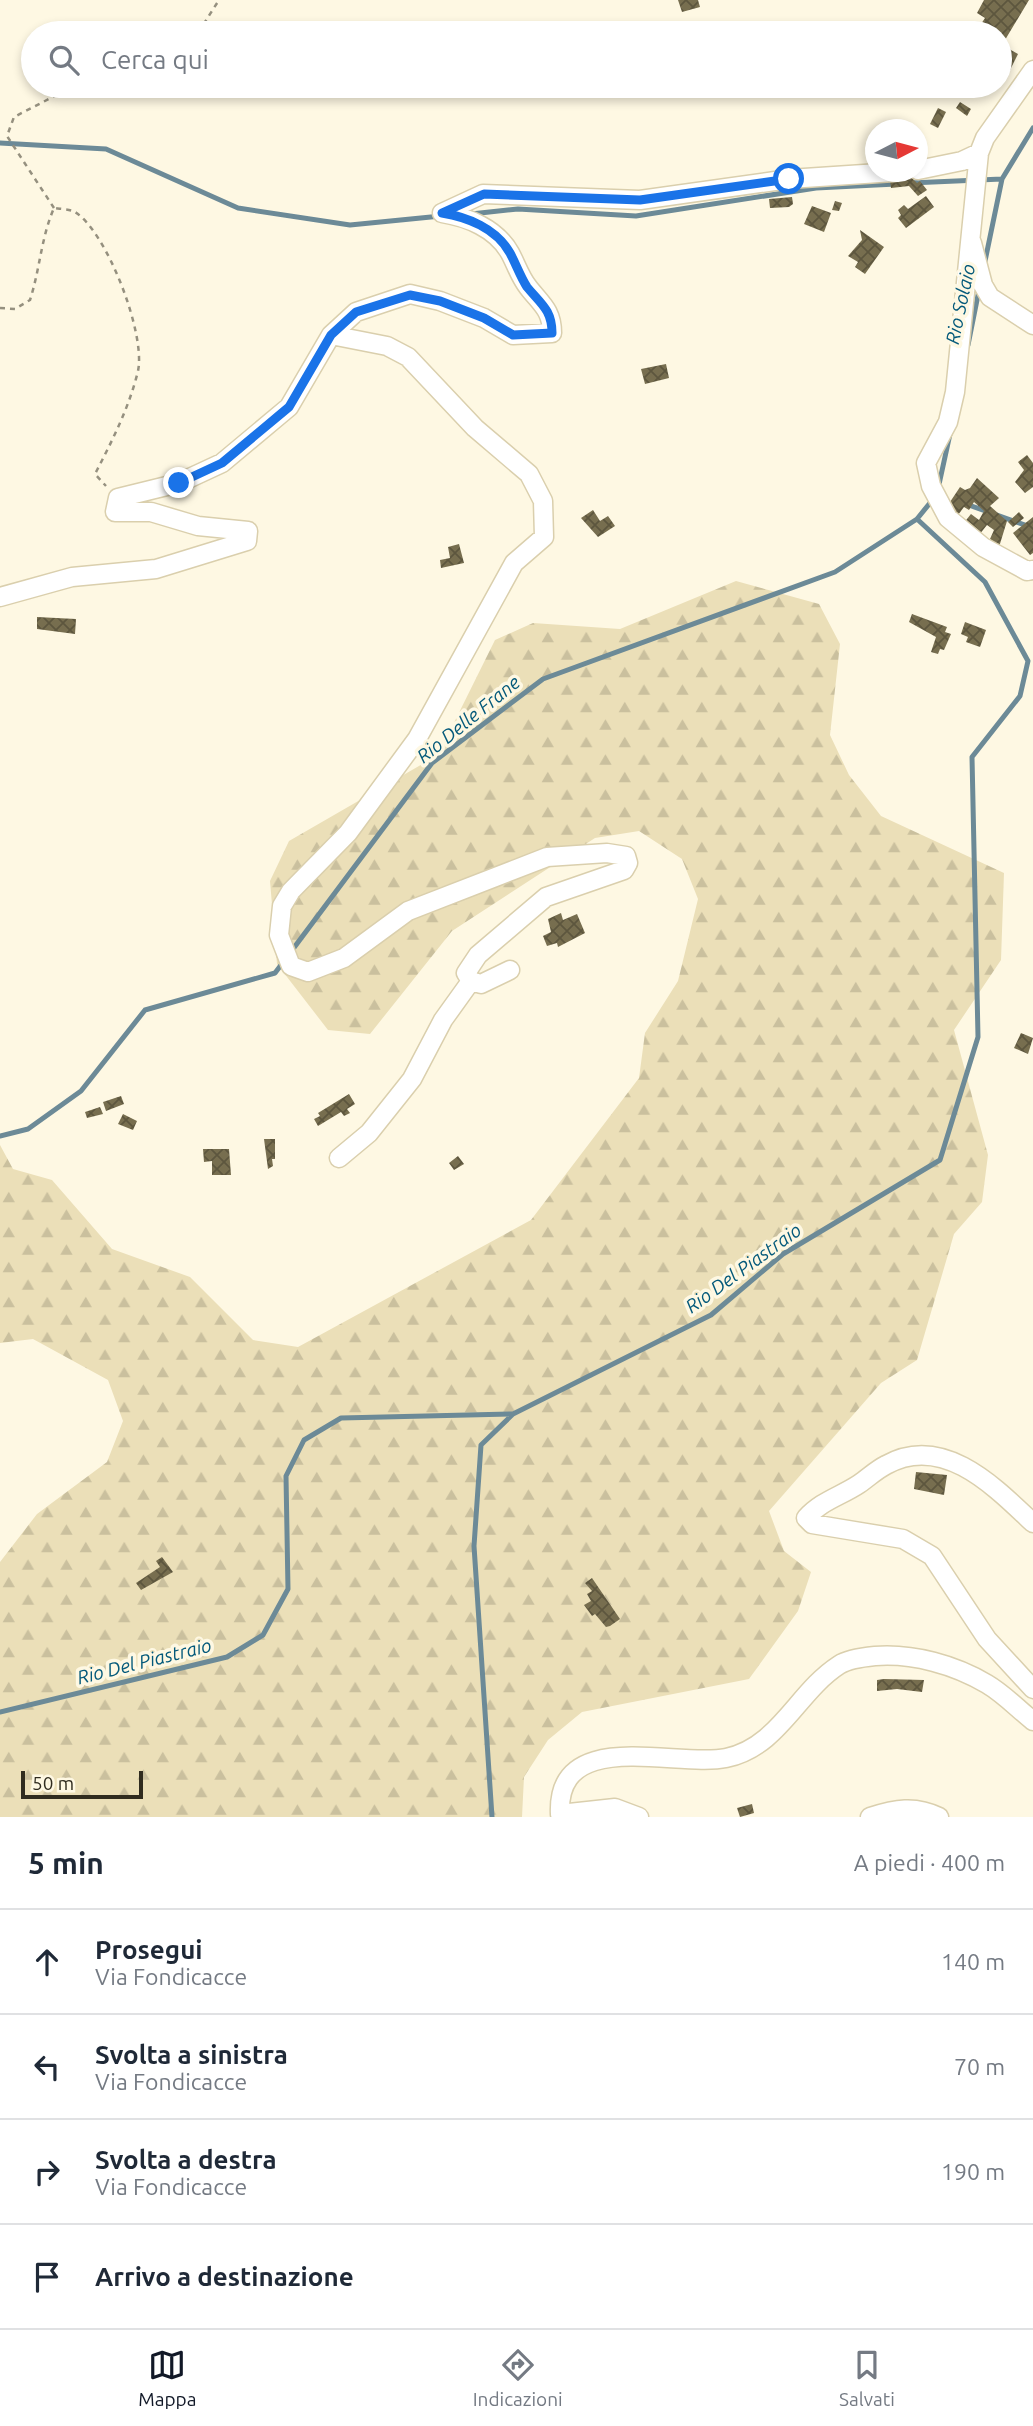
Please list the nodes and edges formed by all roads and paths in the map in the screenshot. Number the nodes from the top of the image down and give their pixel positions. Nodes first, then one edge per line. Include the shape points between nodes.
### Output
1 (219, 0) edge
2 (206, 21) edge
3 (1033, 69) edge
4 (51, 98) edge
5 (979, 153) junction
6 (928, 168) edge
7 (865, 174) edge
8 (54, 208) junction
9 (970, 238) junction
10 (0, 308) edge
11 (1033, 325) edge
12 (331, 335) junction
13 (118, 498) junction
14 (1033, 570) edge
15 (0, 597) edge
16 (510, 970) dead end
17 (471, 981) junction
18 (339, 1158) dead end
19 (1033, 1523) edge
20 (1033, 1689) edge
21 (1033, 1721) edge
22 (639, 1817) edge
23 (870, 1817) edge
24 (939, 1817) edge

1 - 2 path
3 - 5 street
4 - 8 path via 14,117 7,136
5 - 6 street
5 - 9 street
7 - 12 street via 789,179 640,200 484,194 442,213 465,217 492,232 508,249 525,284 552,317 552,333 513,335 484,318 410,295 356,312
8 - 10 path via 43,236 30,300 15,309
8 - 13 path via 74,211 97,233 135,315 139,368 120,427 95,474
9 - 11 street via 990,297
9 - 14 street via 955,392 948,422 926,463 926,474 948,518 983,547
12 - 13 street via 289,407 222,463 179,483
12 - 17 street via 387,346 408,357 475,428 529,474 543,501 544,537 514,562 417,739 348,833 290,891 282,906 279,935 291,965 308,972 344,958 408,911 547,857 607,853 626,856 628,863 624,870 546,897 478,955 466,973
13 - 15 street via 116,512 151,512 198,526 248,531 247,541 156,569 72,577
16 - 17 street via 481,984
17 - 18 street via 443,1020 412,1079 369,1132
19 - 20 street via 975,1472 943,1457 914,1457 887,1464 859,1485 816,1506 806,1518 812,1524 903,1539 932,1556 987,1639
21 - 22 street via 988,1685 951,1668 904,1656 841,1663 772,1734 750,1750 724,1758 615,1756 569,1775 559,1797 560,1814 615,1808
23 - 24 street via 895,1809 922,1808

